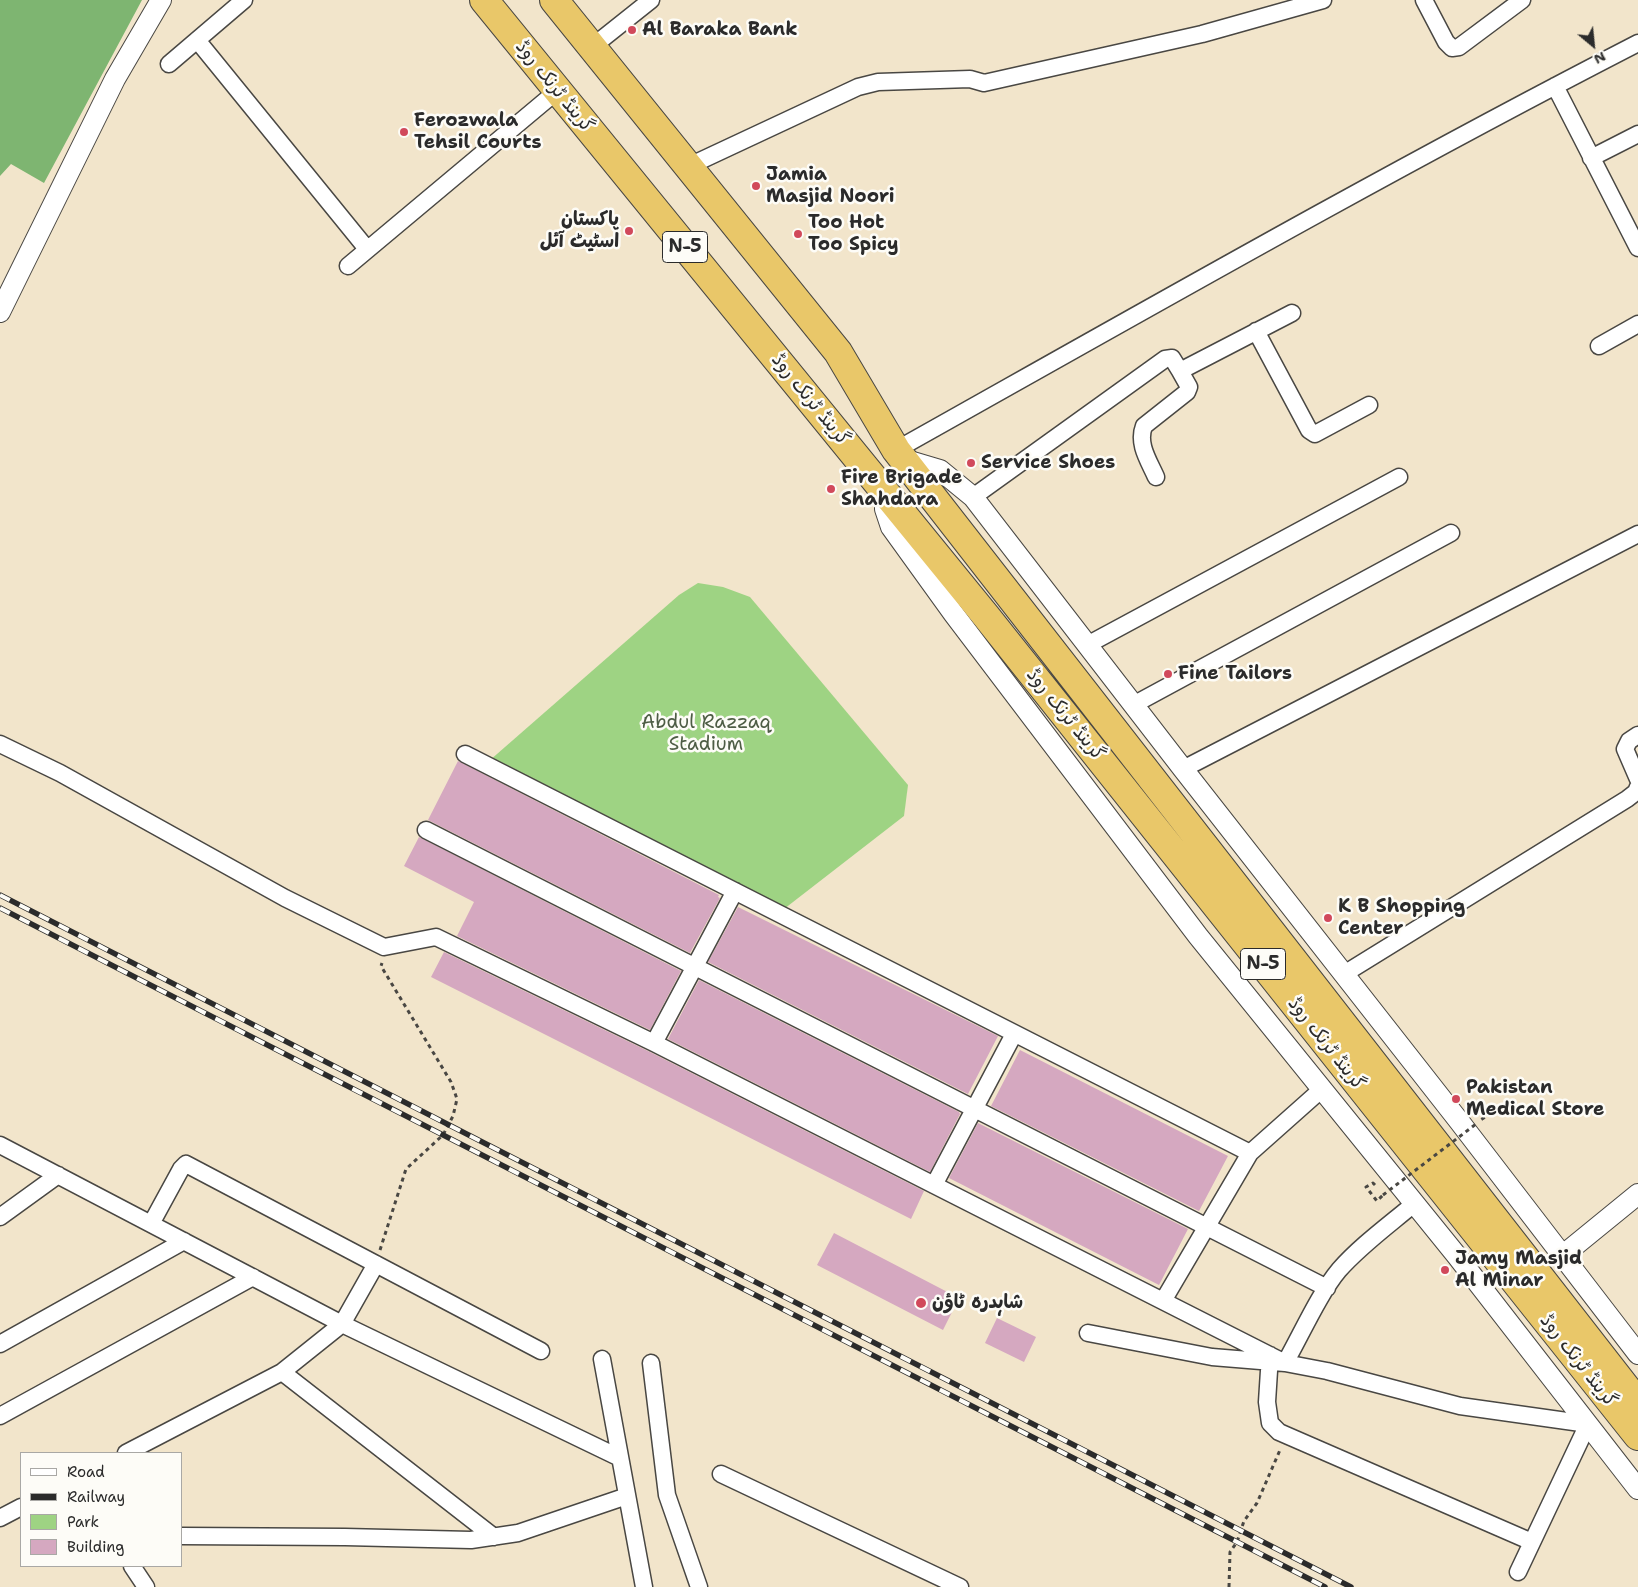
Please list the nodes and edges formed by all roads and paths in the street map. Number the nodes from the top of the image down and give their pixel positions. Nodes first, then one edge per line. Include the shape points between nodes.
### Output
1 (161, 0) edge
2 (244, 0) edge
3 (484, 0) edge
4 (554, 0) edge
5 (651, 0) edge
6 (1323, 0) edge
7 (1424, 0) edge
8 (1522, 0) edge
9 (197, 40) junction
10 (1638, 43) edge
11 (592, 46) junction
12 (169, 64) dead end
13 (1555, 86) junction
14 (557, 91) junction
15 (1638, 134) edge
16 (1591, 158) junction
17 (689, 166) junction
18 (1638, 248) edge
19 (367, 249) junction
20 (348, 266) dead end
21 (0, 312) edge
22 (1292, 313) dead end
23 (1638, 324) edge
24 (1256, 331) junction
25 (1599, 346) dead end
26 (1180, 371) junction
27 (1369, 406) dead end
28 (899, 454) junction
29 (1156, 477) dead end
30 (1399, 477) dead end
31 (885, 493) junction
32 (973, 497) junction
33 (1451, 534) dead end
34 (1638, 534) edge
35 (1087, 645) junction
36 (1133, 705) junction
37 (1638, 735) edge
38 (0, 744) edge
39 (465, 754) dead end
40 (1183, 769) junction
41 (1638, 779) edge
42 (1638, 787) edge
43 (426, 830) dead end
44 (735, 891) junction
45 (384, 947) junction
46 (695, 966) junction
47 (1344, 974) junction
48 (1014, 1034) junction
49 (654, 1042) junction
50 (1322, 1090) junction
51 (974, 1109) junction
52 (1476, 1124) dead end
53 (0, 1145) edge
54 (1250, 1153) junction
55 (58, 1175) junction
56 (934, 1185) junction
57 (1377, 1188) dead end
58 (1638, 1194) edge
59 (1415, 1203) junction
60 (0, 1217) edge
61 (151, 1224) junction
62 (1207, 1227) junction
63 (184, 1241) junction
64 (1562, 1256) junction
65 (376, 1264) junction
66 (253, 1277) junction
67 (1327, 1288) junction
68 (1163, 1301) junction
69 (342, 1324) junction
70 (1088, 1333) dead end
71 (0, 1344) edge
72 (541, 1351) dead end
73 (1638, 1354) edge
74 (602, 1358) dead end
75 (1274, 1360) junction
76 (651, 1363) dead end
77 (282, 1372) junction
78 (1638, 1403) edge
79 (0, 1416) edge
80 (1588, 1424) junction
81 (1286, 1435) junction
82 (1638, 1436) edge
83 (128, 1452) edge
84 (620, 1458) junction
85 (721, 1474) dead end
86 (1638, 1489) edge
87 (627, 1496) junction
88 (20, 1508) edge
89 (0, 1518) edge
90 (182, 1536) edge
91 (494, 1537) junction
92 (1532, 1542) junction
93 (133, 1567) edge
94 (1518, 1572) dead end
95 (146, 1587) edge
96 (644, 1587) edge
97 (699, 1587) edge
98 (960, 1587) edge
99 (1229, 1587) edge

1 - 21 street via 115,79
2 - 9 street
3 - 14 highway, گرینڈ ٹرنک روڈ / N-5
4 - 11 highway, گرینڈ ٹرنک روڈ / N-5
5 - 11 street
6 - 17 street via 1202,34 984,83 970,79 871,83 842,93
7 - 8 street via 1452,48 1460,47
9 - 12 street
9 - 19 street
10 - 13 street
11 - 17 highway, گرینڈ ٹرنک روڈ / N-5
13 - 16 street
13 - 28 street via 1271,240
14 - 19 street
14 - 31 highway, گرینڈ ٹرنک روڈ / N-5
15 - 16 street
16 - 18 street
17 - 28 highway, گرینڈ ٹرنک روڈ / N-5 via 838,352
19 - 20 street
22 - 24 street
23 - 25 street
24 - 26 street
24 - 27 street via 1315,434
26 - 29 street via 1189,387 1187,392 1144,426 1141,434
26 - 32 street via 1172,358 1165,359
28 - 32 street via 940,470
28 - 78 highway, گرینڈ ٹرنک روڈ / N-5
30 - 35 street
31 - 50 street via 891,527 953,613 1198,936
31 - 82 highway, گرینڈ ٹرنک روڈ / N-5
32 - 35 street
33 - 36 street
34 - 40 street
35 - 36 street
36 - 40 street
37 - 41 street via 1625,749
38 - 45 street via 60,773 285,898
39 - 44 street
40 - 47 street
42 - 47 street via 1627,799
43 - 46 street
44 - 46 street
44 - 48 street
45 - 49 street via 436,937
45 - 65 path via 382,966 458,1099 443,1135 406,1169
46 - 49 street
46 - 51 street
47 - 64 street
48 - 51 street
48 - 54 street
49 - 56 street
50 - 54 street
50 - 59 street
51 - 56 street
51 - 62 street
52 - 57 path, bridge via 1377,1201 1366,1188 1373,1183
53 - 55 street
54 - 62 street
55 - 60 street
55 - 61 street
56 - 68 street
58 - 64 street
59 - 67 street via 1351,1258
59 - 80 street
61 - 63 street
61 - 65 street via 186,1164
62 - 67 street
62 - 68 street
63 - 66 street
63 - 71 street
64 - 73 street
65 - 69 street
65 - 72 street
66 - 69 street
66 - 79 street
67 - 75 street
68 - 75 street
69 - 77 street
69 - 84 street
70 - 75 street via 1212,1357
74 - 84 street
75 - 80 street via 1460,1406
75 - 81 street via 1268,1402 1270,1423
76 - 97 street via 667,1495
77 - 83 street
77 - 91 street
80 - 86 street
80 - 92 street
81 - 92 street
81 - 99 path via 1257,1503 1244,1520 1230,1552
84 - 87 street
85 - 98 street
87 - 91 street via 518,1533
87 - 96 street
88 - 89 street
90 - 91 street via 471,1540
92 - 94 street
93 - 95 street

